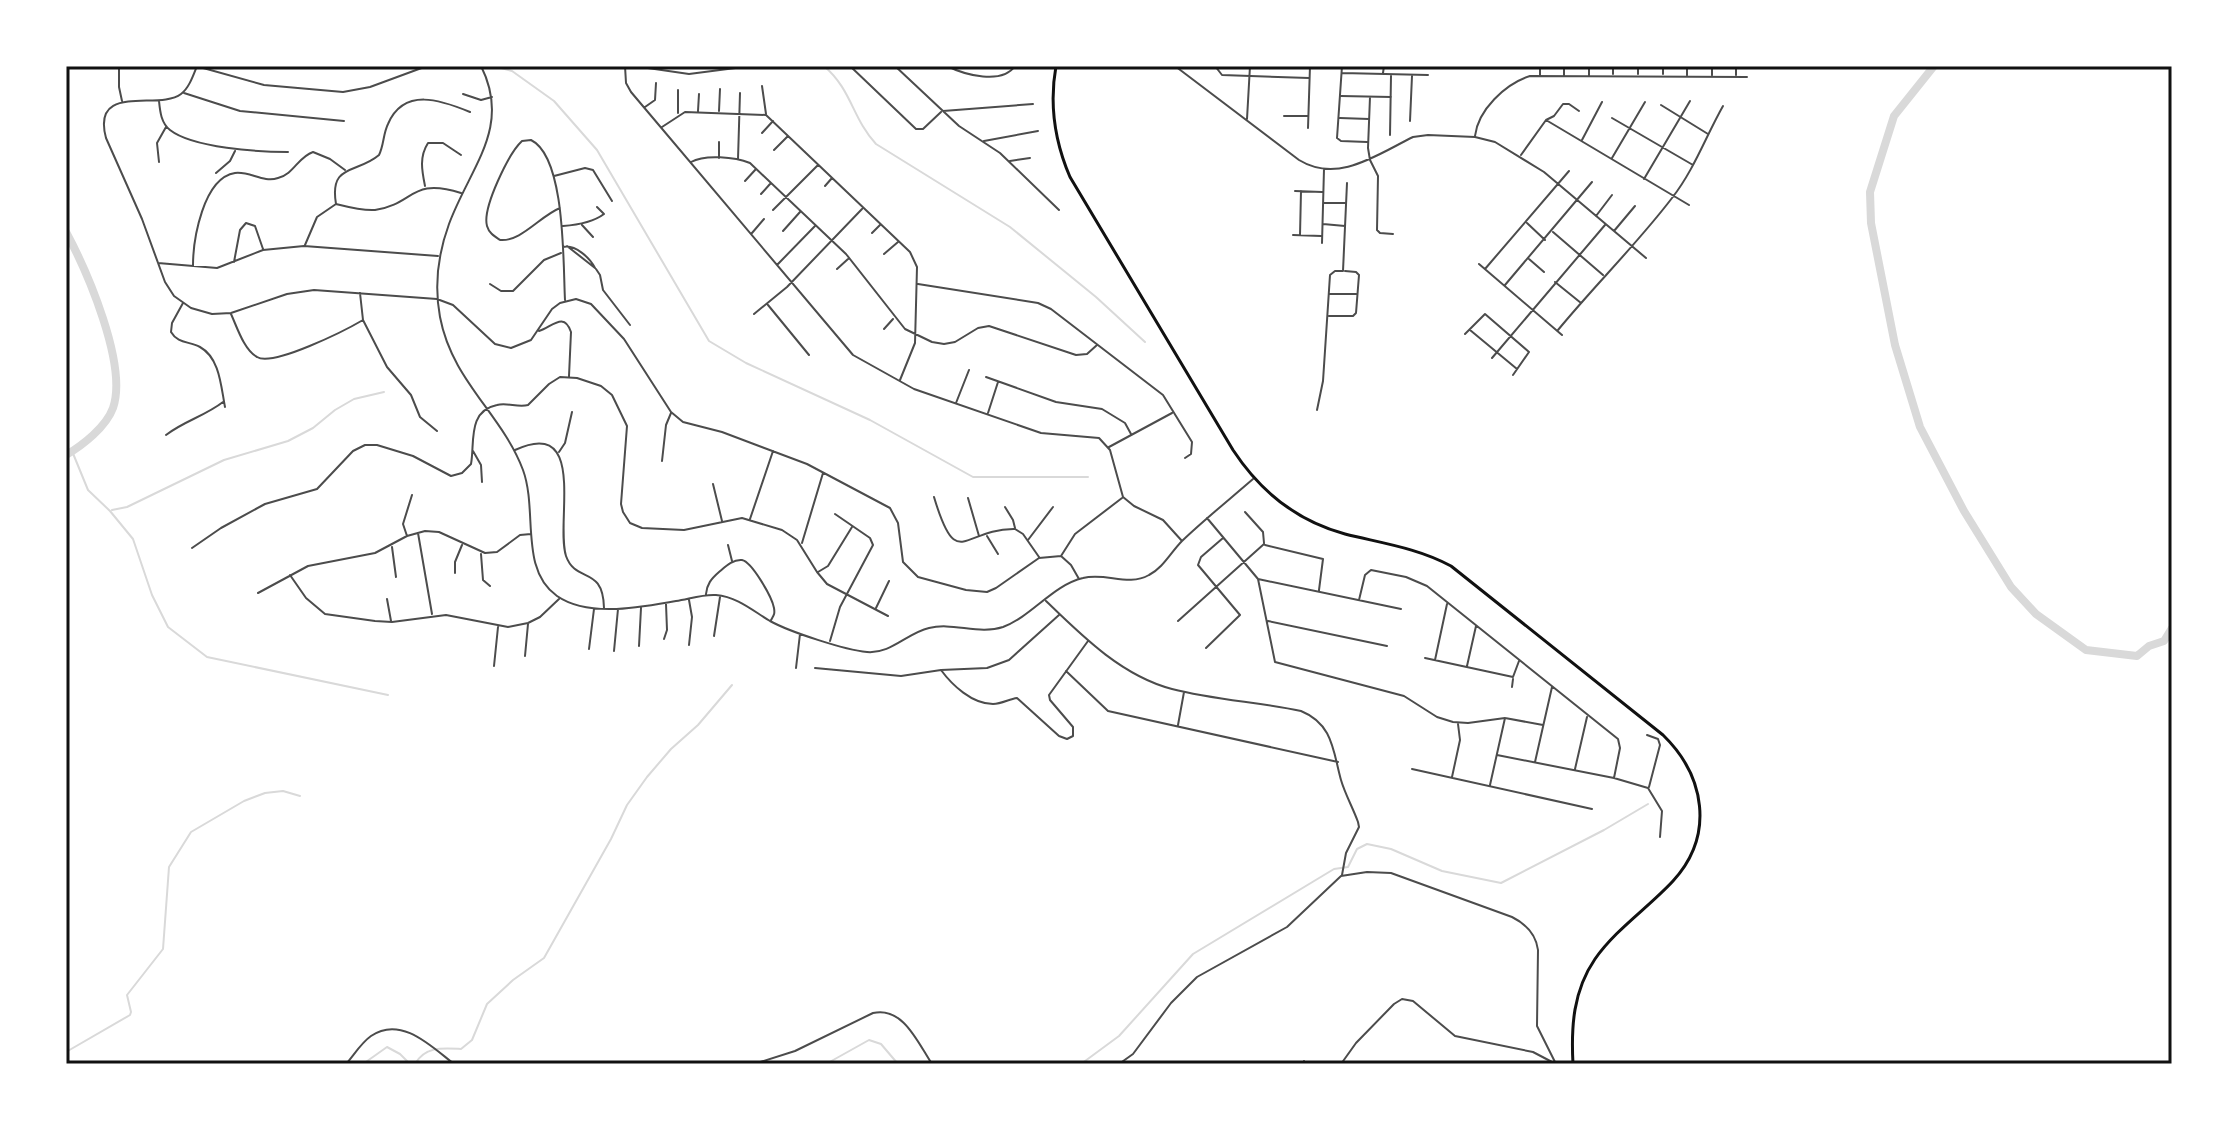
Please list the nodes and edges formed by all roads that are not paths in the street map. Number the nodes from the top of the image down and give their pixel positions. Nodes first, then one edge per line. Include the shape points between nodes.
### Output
1 (119, 66) edge
2 (196, 66) edge
3 (427, 66) edge
4 (481, 66) edge
5 (625, 66) edge
6 (634, 66) edge
7 (751, 66) edge
8 (850, 66) edge
9 (895, 66) edge
10 (947, 66) edge
11 (1015, 66) edge
12 (1056, 66) edge
13 (1175, 66) edge
14 (1215, 66) edge
15 (1250, 66) edge
16 (1310, 66) edge
17 (1342, 66) edge
18 (1371, 66) edge
19 (1384, 66) edge
20 (1540, 66) edge
21 (1564, 66) edge
22 (1589, 66) edge
23 (1613, 66) edge
24 (1638, 66) edge
25 (1663, 66) edge
26 (1687, 66) edge
27 (1712, 66) edge
28 (1736, 66) edge
29 (1341, 73) junction
30 (1370, 74) junction
31 (1383, 75) junction
32 (1392, 75) junction
33 (1412, 75) junction
34 (1428, 75) dead end
35 (1638, 75) junction
36 (1663, 75) junction
37 (1249, 76) junction
38 (1540, 76) junction
39 (1564, 76) junction
40 (1589, 76) junction
41 (1613, 76) junction
42 (1687, 76) junction
43 (1712, 76) junction
44 (1736, 76) junction
45 (1747, 77) dead end
46 (1309, 78) junction
47 (656, 83) dead end
48 (762, 86) dead end
49 (720, 89) dead end
50 (678, 90) dead end
51 (183, 93) junction
52 (740, 93) dead end
53 (463, 94) dead end
54 (699, 94) dead end
55 (492, 96) junction
56 (1340, 96) junction
57 (1370, 97) junction
58 (1391, 97) junction
59 (159, 100) junction
60 (1690, 101) dead end
61 (122, 102) junction
62 (1602, 102) dead end
63 (1645, 102) dead end
64 (1033, 104) dead end
65 (1661, 105) dead end
66 (1723, 106) dead end
67 (644, 108) junction
68 (942, 111) junction
69 (1579, 111) dead end
70 (470, 112) dead end
71 (698, 112) junction
72 (719, 112) junction
73 (740, 113) junction
74 (678, 114) junction
75 (766, 115) junction
76 (1284, 116) dead end
77 (1308, 116) junction
78 (1680, 117) junction
79 (1339, 118) junction
80 (1612, 118) dead end
81 (1369, 119) junction
82 (773, 120) junction
83 (1247, 120) junction
84 (1546, 120) junction
85 (344, 121) dead end
86 (1410, 121) dead end
87 (166, 126) junction
88 (661, 128) junction
89 (1308, 128) dead end
90 (1630, 128) junction
91 (1038, 131) dead end
92 (762, 133) dead end
93 (789, 135) junction
94 (1390, 135) dead end
95 (1709, 135) junction
96 (1475, 137) junction
97 (981, 141) junction
98 (1581, 141) junction
99 (719, 142) dead end
100 (1368, 142) junction
101 (1662, 147) junction
102 (235, 150) junction
103 (774, 150) dead end
104 (288, 152) dead end
105 (461, 155) dead end
106 (1520, 156) junction
107 (1030, 158) dead end
108 (719, 159) junction
109 (738, 159) junction
110 (1612, 159) junction
111 (1370, 160) junction
112 (1008, 161) junction
113 (159, 162) dead end
114 (690, 162) junction
115 (818, 164) junction
116 (1693, 165) junction
117 (757, 168) junction
118 (1324, 168) junction
119 (345, 170) junction
120 (1569, 171) dead end
121 (216, 173) dead end
122 (553, 176) junction
123 (833, 177) junction
124 (1644, 179) junction
125 (745, 181) dead end
126 (1592, 182) dead end
127 (771, 183) junction
128 (1347, 183) dead end
129 (1559, 184) junction
130 (825, 186) dead end
131 (425, 187) junction
132 (1295, 191) dead end
133 (1301, 191) junction
134 (1324, 192) junction
135 (463, 193) junction
136 (761, 194) dead end
137 (1612, 195) dead end
138 (1674, 196) junction
139 (786, 197) junction
140 (612, 201) dead end
141 (1577, 201) junction
142 (1323, 203) junction
143 (1346, 203) junction
144 (336, 204) junction
145 (1689, 205) dead end
146 (1635, 206) dead end
147 (597, 207) dead end
148 (863, 207) junction
149 (560, 208) junction
150 (773, 210) dead end
151 (1059, 210) dead end
152 (801, 211) junction
153 (1595, 217) junction
154 (764, 219) dead end
155 (1526, 223) junction
156 (881, 224) junction
157 (1322, 224) junction
158 (581, 225) junction
159 (816, 225) junction
160 (1605, 225) junction
161 (562, 226) junction
162 (1345, 226) junction
163 (783, 231) dead end
164 (1552, 232) junction
165 (1613, 232) junction
166 (872, 233) dead end
167 (1393, 234) dead end
168 (751, 235) junction
169 (1293, 235) dead end
170 (1300, 235) junction
171 (1322, 236) junction
172 (593, 237) dead end
173 (832, 240) junction
174 (1545, 240) junction
175 (899, 241) junction
176 (1322, 243) dead end
177 (304, 246) junction
178 (1631, 247) junction
179 (562, 248) junction
180 (263, 250) junction
181 (563, 253) junction
182 (884, 254) dead end
183 (1579, 254) junction
184 (439, 256) junction
185 (849, 258) junction
186 (1646, 258) dead end
187 (1528, 259) junction
188 (234, 262) junction
189 (158, 263) junction
190 (1479, 264) dead end
191 (193, 266) junction
192 (776, 266) junction
193 (837, 269) dead end
194 (1485, 269) junction
195 (1343, 271) junction
196 (1544, 272) dead end
197 (1604, 277) junction
198 (1554, 281) junction
199 (790, 283) junction
200 (490, 284) dead end
201 (917, 284) junction
202 (1505, 285) junction
203 (360, 292) junction
204 (1329, 294) junction
205 (1358, 294) junction
206 (437, 299) junction
207 (565, 300) junction
208 (183, 303) junction
209 (1581, 303) junction
210 (767, 304) junction
211 (1532, 308) junction
212 (231, 313) junction
213 (754, 314) dead end
214 (1328, 316) junction
215 (894, 318) junction
216 (363, 320) junction
217 (630, 325) dead end
218 (884, 329) dead end
219 (1469, 329) junction
220 (1558, 330) junction
221 (538, 331) junction
222 (1465, 334) dead end
223 (1510, 334) junction
224 (915, 335) junction
225 (1562, 335) dead end
226 (1097, 345) junction
227 (1496, 352) junction
228 (809, 355) dead end
229 (1492, 358) dead end
230 (1517, 369) junction
231 (969, 370) dead end
232 (1513, 375) dead end
233 (568, 376) junction
234 (986, 377) dead end
235 (900, 381) junction
236 (998, 382) junction
237 (224, 401) junction
238 (955, 404) junction
239 (225, 407) dead end
240 (1317, 410) dead end
241 (486, 411) junction
242 (572, 412) dead end
243 (671, 412) junction
244 (1173, 412) junction
245 (987, 414) junction
246 (437, 431) dead end
247 (1131, 434) junction
248 (166, 435) dead end
249 (1109, 447) junction
250 (473, 449) junction
251 (773, 450) junction
252 (514, 451) junction
253 (558, 453) junction
254 (1185, 458) dead end
255 (662, 461) dead end
256 (823, 472) junction
257 (1253, 479) junction
258 (482, 482) dead end
259 (713, 484) dead end
260 (412, 495) dead end
261 (934, 497) dead end
262 (1123, 497) junction
263 (968, 498) dead end
264 (1005, 507) dead end
265 (1053, 507) dead end
266 (1245, 512) dead end
267 (835, 514) dead end
268 (1207, 518) junction
269 (750, 519) junction
270 (722, 522) junction
271 (853, 526) junction
272 (1015, 529) junction
273 (418, 532) junction
274 (532, 534) junction
275 (986, 535) junction
276 (407, 536) junction
277 (980, 537) junction
278 (1224, 537) junction
279 (1028, 541) junction
280 (1182, 541) junction
281 (462, 544) junction
282 (1264, 544) junction
283 (728, 545) dead end
284 (802, 545) junction
285 (391, 546) junction
286 (192, 548) dead end
287 (481, 553) junction
288 (998, 554) dead end
289 (1061, 556) junction
290 (1039, 558) junction
291 (1245, 561) junction
292 (732, 562) junction
293 (817, 572) junction
294 (455, 573) dead end
295 (290, 575) junction
296 (396, 577) dead end
297 (1079, 579) junction
298 (1258, 579) junction
299 (889, 581) dead end
300 (490, 586) dead end
301 (1216, 586) junction
302 (1319, 590) junction
303 (258, 593) dead end
304 (720, 595) junction
305 (847, 595) junction
306 (705, 596) junction
307 (560, 598) junction
308 (387, 599) dead end
309 (689, 599) junction
310 (1045, 599) junction
311 (1359, 600) junction
312 (1448, 602) junction
313 (666, 603) junction
314 (641, 606) junction
315 (594, 608) junction
316 (604, 608) junction
317 (618, 608) junction
318 (1401, 609) dead end
319 (876, 610) junction
320 (1060, 614) junction
321 (433, 615) junction
322 (888, 616) dead end
323 (771, 621) junction
324 (1178, 621) dead end
325 (1267, 621) junction
326 (392, 622) junction
327 (528, 623) junction
328 (1476, 625) junction
329 (499, 626) junction
330 (800, 633) junction
331 (714, 636) dead end
332 (664, 639) dead end
333 (1088, 640) junction
334 (829, 642) junction
335 (689, 645) dead end
336 (639, 646) dead end
337 (1387, 646) dead end
338 (1206, 648) dead end
339 (589, 649) dead end
340 (614, 651) dead end
341 (525, 656) dead end
342 (1425, 658) dead end
343 (1435, 660) junction
344 (1519, 660) junction
345 (827, 664) dead end
346 (494, 666) dead end
347 (1466, 667) junction
348 (796, 668) dead end
349 (815, 668) dead end
350 (827, 669) junction
351 (941, 670) junction
352 (1066, 671) junction
353 (1513, 677) junction
354 (1553, 686) junction
355 (1512, 687) dead end
356 (1185, 692) junction
357 (1587, 714) junction
358 (1505, 718) junction
359 (1458, 723) junction
360 (1543, 725) junction
361 (1177, 726) junction
362 (1647, 735) dead end
363 (1497, 755) junction
364 (1338, 762) junction
365 (1535, 762) junction
366 (1412, 769) dead end
367 (1574, 770) junction
368 (1451, 778) junction
369 (1614, 778) junction
370 (1490, 786) junction
371 (1648, 788) junction
372 (1592, 809) dead end
373 (1660, 837) dead end
374 (1341, 876) junction
375 (346, 1064) edge
376 (454, 1064) edge
377 (754, 1064) edge
378 (932, 1064) edge
379 (1119, 1064) edge
380 (1341, 1064) edge
381 (1555, 1064) edge
382 (1573, 1064) edge

1 - 61 street
2 - 3 street via 264,85 343,92
2 - 51 street
4 - 55 street
5 - 67 street via 628,87
6 - 7 street via 689,74
8 - 68 street via 918,130
9 - 68 street
10 - 11 street via 992,76 1009,73
12 - 257 main road via 1055,132 1070,177
13 - 83 street
14 - 37 street via 1222,75
15 - 37 street
16 - 46 street
17 - 29 street
18 - 30 street
19 - 31 street
20 - 38 street
21 - 39 street
22 - 40 street
23 - 41 street
24 - 35 street
25 - 36 street
26 - 42 street
27 - 43 street
28 - 44 street
29 - 30 street
29 - 56 street
30 - 31 street
31 - 32 street
32 - 33 street
32 - 58 street
33 - 34 street
33 - 86 street
35 - 36 street
35 - 41 street
36 - 42 street
37 - 46 street
37 - 83 street
38 - 39 street
38 - 96 street via 1522,78 1502,94 1481,115
39 - 40 street
40 - 41 street
42 - 43 street
43 - 44 street
44 - 45 street
46 - 77 street
47 - 67 street via 656,97
48 - 75 street
49 - 72 street
50 - 74 street
51 - 59 street
51 - 85 street via 240,111
52 - 73 street
53 - 55 street via 481,100
54 - 71 street
55 - 135 street via 489,137
56 - 57 street
56 - 79 street
57 - 58 street
57 - 81 street
58 - 94 street
59 - 61 street
59 - 87 street
60 - 78 street
61 - 189 street via 108,113 105,134
62 - 98 street
63 - 90 street
64 - 68 street
65 - 78 street
66 - 95 street
67 - 88 street
68 - 97 street
69 - 84 street via 1565,103
70 - 119 street via 431,99 404,104 389,121 379,155
71 - 72 street
71 - 74 street
72 - 73 street
73 - 75 street
73 - 109 street
74 - 88 street
75 - 82 street
76 - 77 street
77 - 89 street
78 - 95 street
78 - 101 street
79 - 81 street
79 - 100 street via 1338,140
80 - 90 street
81 - 100 street
82 - 92 street
82 - 93 street
83 - 118 street via 1299,160
84 - 98 street
84 - 106 street
87 - 102 street
87 - 113 street via 157,143
88 - 114 street
90 - 101 street
90 - 110 street
91 - 97 street
93 - 103 street
93 - 115 street
95 - 116 street
96 - 106 street
96 - 111 street via 1418,136
97 - 112 street
98 - 110 street
99 - 108 street
100 - 111 street
101 - 116 street
101 - 124 street
102 - 104 street
102 - 121 street
105 - 131 street via 443,143 428,143 421,165
106 - 129 street
107 - 112 street
108 - 109 street
108 - 114 street
109 - 117 street
110 - 124 street
111 - 118 street
111 - 167 street via 1378,176 1377,230
112 - 151 street
114 - 168 street
115 - 123 street
115 - 139 street
116 - 138 street
117 - 125 street
117 - 127 street
118 - 134 street
119 - 144 street via 335,185
119 - 191 street via 313,152 277,179 229,175 205,199
120 - 129 street
122 - 140 street via 593,170
122 - 149 street
122 - 149 street via 538,143 522,141 487,209 486,223 497,238 511,240
123 - 130 street
123 - 148 street
124 - 138 street
126 - 141 street
127 - 136 street
127 - 139 street
128 - 143 street
129 - 141 street
129 - 155 street
131 - 135 street
131 - 144 street via 376,210
132 - 133 street
133 - 134 street
133 - 170 street
134 - 142 street
135 - 184 street
137 - 153 street
138 - 145 street
138 - 178 street
139 - 150 street
139 - 152 street
141 - 153 street
141 - 164 street
142 - 143 street
142 - 157 street
143 - 162 street
144 - 177 street via 317,217
146 - 165 street
147 - 158 street via 604,214
148 - 156 street
148 - 173 street
149 - 161 street
152 - 159 street
152 - 163 street
153 - 160 street
154 - 168 street
155 - 174 street
155 - 194 street
156 - 166 street
156 - 175 street
157 - 162 street
157 - 171 street
158 - 161 street
158 - 172 street
159 - 173 street
159 - 192 street
160 - 165 street
160 - 183 street
161 - 179 street
162 - 195 street
164 - 174 street
164 - 183 street
165 - 178 street
168 - 192 street
169 - 170 street
170 - 171 street
171 - 176 street
173 - 185 street
173 - 199 street
174 - 187 street
175 - 182 street
175 - 201 street via 916,261
177 - 180 street
177 - 184 street
178 - 186 street
178 - 197 street
179 - 181 street
179 - 217 street via 577,249 595,268 603,290
180 - 188 street
180 - 188 street via 255,226 246,223
181 - 200 street via 547,258 513,291
181 - 207 street
183 - 197 street
183 - 198 street
184 - 206 street
185 - 193 street
185 - 215 street
187 - 196 street
187 - 202 street
188 - 191 street via 217,268
189 - 191 street
189 - 208 street via 167,287
190 - 194 street
192 - 199 street
194 - 202 street
195 - 204 street via 1332,273
195 - 205 street via 1358,274
197 - 209 street
198 - 209 street
198 - 211 street
199 - 210 street
199 - 235 street via 848,351
201 - 224 street
201 - 226 street via 1043,304
202 - 211 street
203 - 206 street
203 - 212 street via 297,291
203 - 216 street
204 - 205 street
204 - 214 street
205 - 214 street via 1355,315
206 - 221 street via 453,305 502,347 522,345
206 - 241 street via 452,356
207 - 221 street
207 - 243 street via 581,300 597,310 634,352
208 - 212 street via 203,312
208 - 237 street via 171,332 210,356
209 - 220 street
210 - 213 street
210 - 228 street
211 - 220 street
211 - 223 street
212 - 216 street via 252,353 267,360
214 - 240 street
215 - 218 street
215 - 224 street
216 - 246 street via 420,417
219 - 222 street
219 - 223 street via 1485,314
219 - 227 street
220 - 225 street
221 - 233 street via 557,321 569,325
223 - 227 street
223 - 230 street via 1529,350
224 - 226 street via 944,344 989,326 1076,355
224 - 235 street
226 - 244 street via 1159,392
227 - 229 street
227 - 230 street
230 - 232 street
231 - 238 street
233 - 241 street via 552,381 528,405 499,404
233 - 270 street via 605,388 623,416 627,430 621,507 630,523 675,530
234 - 236 street
235 - 238 street
236 - 245 street
236 - 247 street via 1056,402 1102,409 1125,423
237 - 239 street
237 - 248 street
238 - 245 street
241 - 250 street via 474,425
241 - 252 street
242 - 253 street
243 - 251 street via 687,424
243 - 255 street
244 - 247 street
244 - 254 street via 1193,444
245 - 249 street via 1048,435 1094,437
247 - 249 street
249 - 262 street
250 - 258 street
250 - 286 street via 471,464 451,476 413,456 365,445 315,491 265,504
251 - 256 street
251 - 269 street
252 - 253 street via 535,443
252 - 274 street via 530,493
253 - 316 street via 564,470 566,556 600,585
256 - 284 street
256 - 290 street via 892,511 903,562 918,577 987,592
257 - 268 street
257 - 382 main road via 1313,522 1417,550 1451,566 1656,729 1686,761 1700,800 1693,848 1676,878 1613,937 1590,967 1575,1007
259 - 270 street
260 - 276 street via 403,524
261 - 277 street via 949,537
262 - 280 street via 1163,520
262 - 289 street via 1075,534
263 - 277 street
264 - 272 street
265 - 279 street
266 - 282 street via 1263,532
267 - 271 street
268 - 278 street
268 - 280 street
269 - 270 street
269 - 284 street via 789,533
271 - 293 street via 828,566
271 - 305 street via 873,545
272 - 275 street
272 - 279 street
273 - 276 street
273 - 281 street via 435,531
273 - 321 street
274 - 287 street via 520,535 497,552
274 - 307 street via 536,567
275 - 277 street
275 - 288 street
276 - 285 street
278 - 291 street
278 - 301 street via 1198,561
279 - 290 street
280 - 297 street via 1146,577
281 - 287 street
281 - 294 street
282 - 291 street
282 - 302 street via 1323,559
283 - 292 street
284 - 293 street
285 - 295 street via 316,563
285 - 296 street
287 - 300 street via 483,580
289 - 290 street
289 - 297 street
291 - 298 street
291 - 301 street
292 - 306 street via 709,582
292 - 323 street via 752,566 774,607
293 - 305 street
295 - 303 street
295 - 326 street via 325,614
297 - 310 street
298 - 302 street
298 - 325 street
299 - 319 street
301 - 324 street
301 - 338 street via 1240,615
302 - 311 street
304 - 306 street
304 - 323 street
304 - 331 street
305 - 319 street
305 - 334 street
306 - 309 street
307 - 315 street
307 - 327 street
308 - 326 street
309 - 313 street
309 - 335 street
310 - 320 street
310 - 334 street via 1001,627 930,628 883,651 861,652
311 - 312 street via 1365,575 1374,570 1419,582
311 - 318 street
312 - 328 street
312 - 343 street
313 - 314 street
313 - 332 street
314 - 317 street
314 - 336 street
315 - 316 street
315 - 339 street
316 - 317 street
317 - 340 street
319 - 322 street
320 - 333 street
320 - 351 street via 1003,664
321 - 326 street
321 - 329 street
323 - 330 street
325 - 337 street
325 - 359 street via 1277,663 1404,696 1440,719
327 - 329 street
327 - 341 street
328 - 344 street
328 - 347 street
329 - 346 street
330 - 334 street
330 - 348 street
333 - 352 street
333 - 356 street via 1140,677
342 - 343 street
343 - 347 street
344 - 353 street
344 - 354 street
345 - 350 street
347 - 353 street
349 - 350 street
350 - 351 street via 901,676
351 - 352 street via 977,701 994,704 1017,698 1065,740 1073,736 1073,727 1049,697
352 - 361 street via 1105,710
353 - 355 street
354 - 357 street
354 - 360 street
356 - 361 street
356 - 364 street via 1310,715 1328,733
357 - 367 street
357 - 369 street via 1619,741
358 - 359 street
358 - 360 street
358 - 363 street
359 - 368 street via 1460,740
360 - 365 street
361 - 364 street
362 - 371 street via 1660,745
363 - 365 street
363 - 370 street
364 - 374 street via 1359,827
365 - 367 street
366 - 368 street
367 - 369 street
368 - 370 street
369 - 371 street
370 - 372 street
371 - 373 street via 1662,811
374 - 379 street via 1287,927 1197,977
374 - 381 street via 1402,876 1518,920 1537,944 1537,1026
375 - 376 street via 370,1036 390,1030 419,1036
377 - 378 street via 884,1011 898,1016
380 - 381 street via 1394,1004 1408,999 1455,1036 1533,1052

